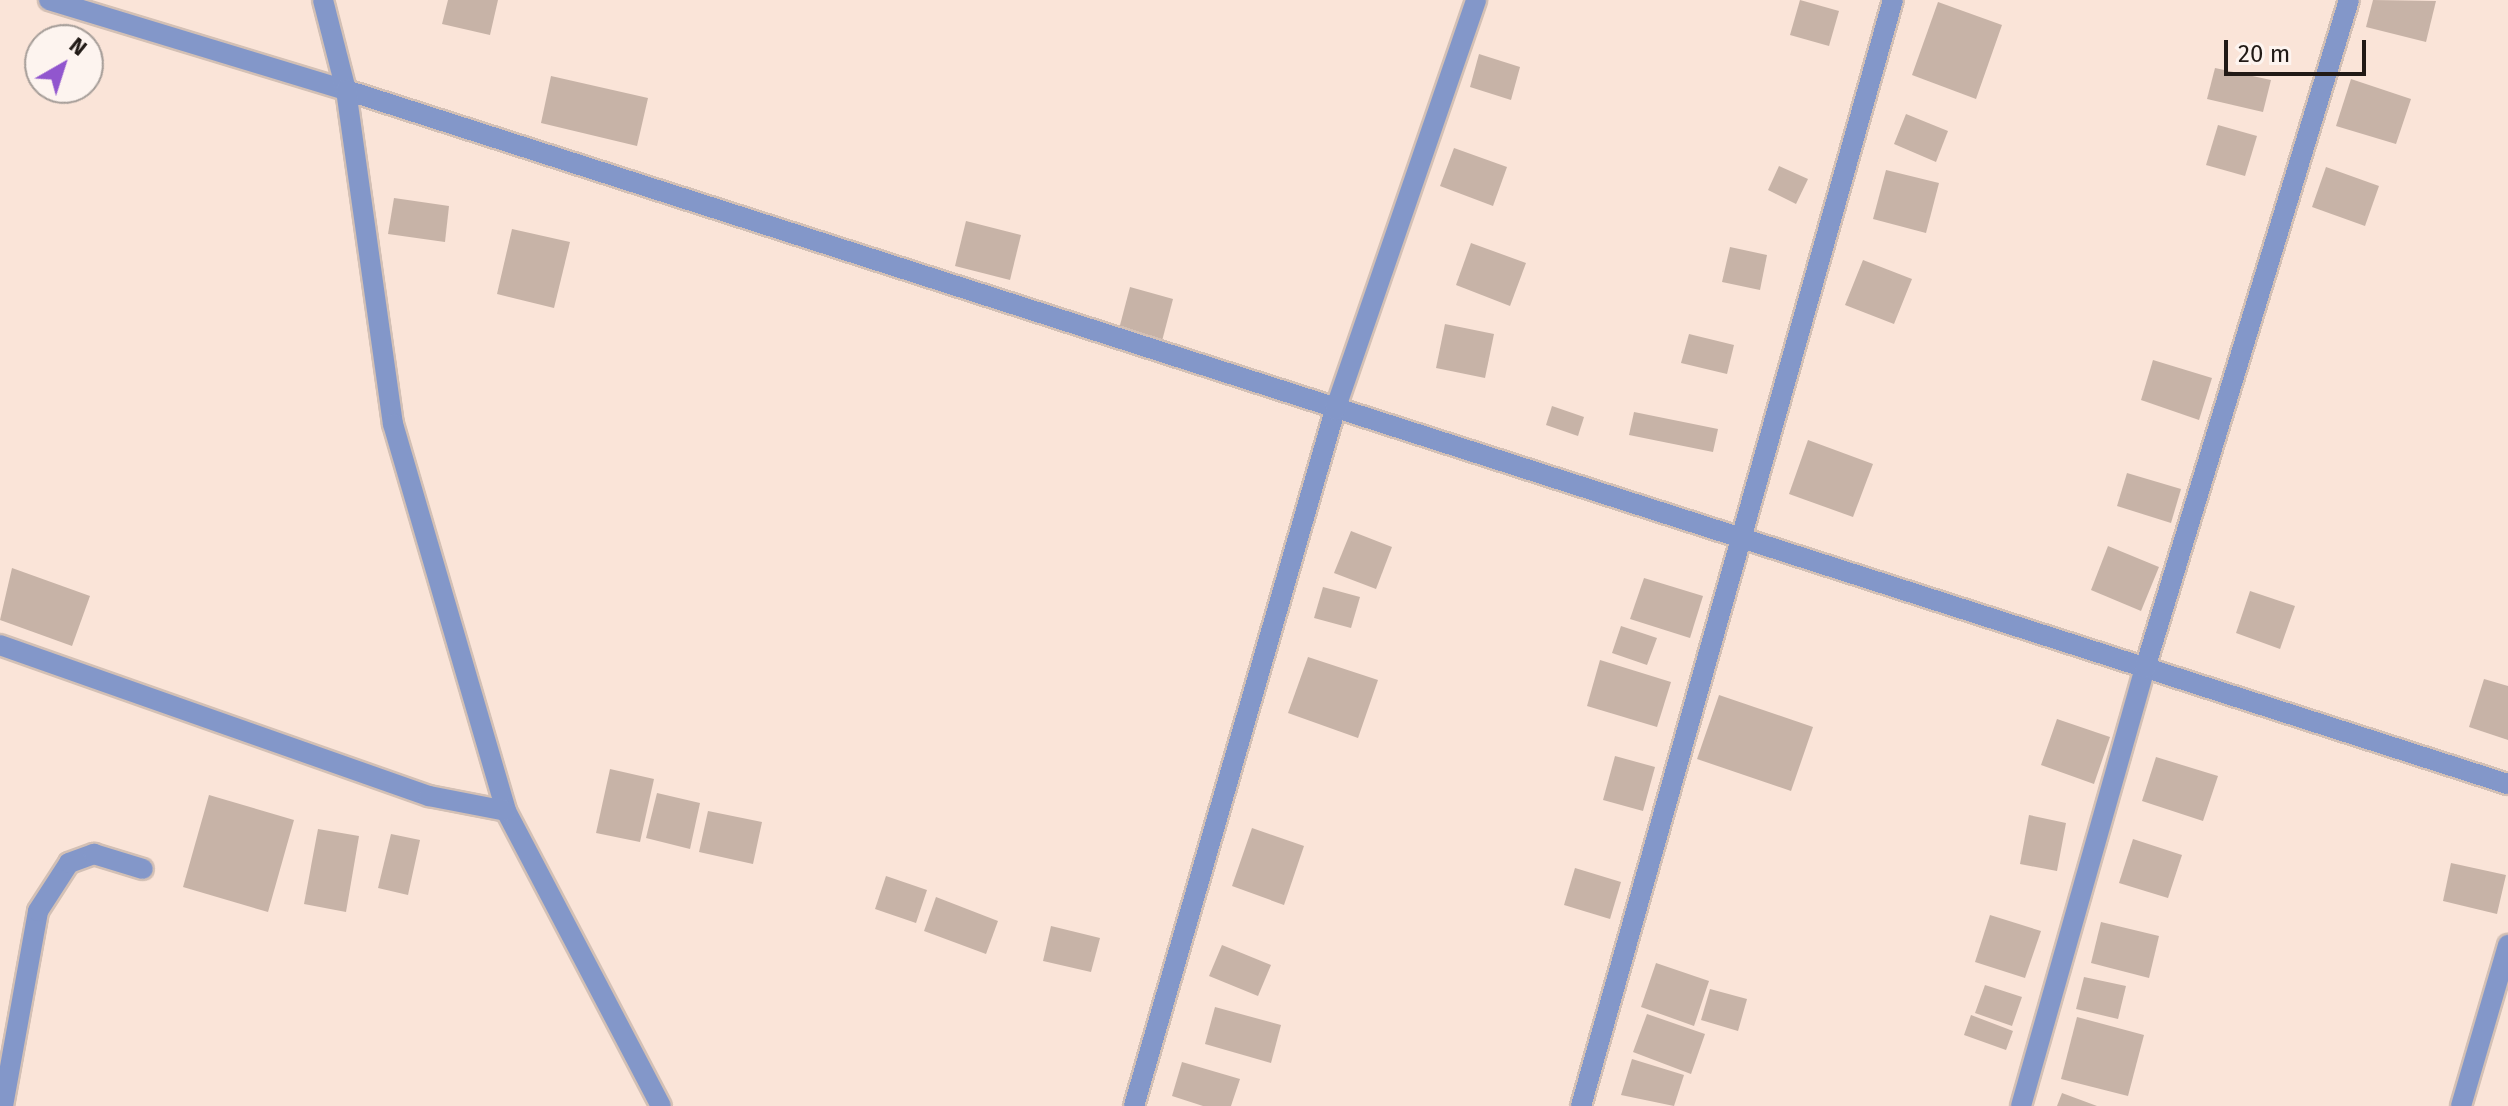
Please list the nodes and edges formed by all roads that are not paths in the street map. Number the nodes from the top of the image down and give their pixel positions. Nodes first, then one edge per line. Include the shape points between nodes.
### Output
1 (49, 0) edge
2 (323, 0) edge
3 (1476, 0) edge
4 (1893, 0) edge
5 (2349, 0) edge
6 (346, 90) junction
7 (1335, 410) junction
8 (1739, 537) junction
9 (0, 645) edge
10 (2145, 668) junction
11 (2508, 784) edge
12 (506, 811) junction
13 (143, 869) dead end
14 (2508, 945) edge
15 (3, 1106) edge
16 (661, 1106) edge
17 (1134, 1106) edge
18 (1581, 1106) edge
19 (2021, 1106) edge
20 (2461, 1106) edge

1 - 6 street
2 - 6 street
3 - 7 street
4 - 8 street
5 - 10 street
6 - 7 street
6 - 12 street via 393,424
7 - 8 street
7 - 17 street
8 - 10 street
8 - 18 street
9 - 12 street via 429,796
10 - 11 street
10 - 19 street
12 - 16 street
13 - 15 street via 94,854 69,863 38,911
14 - 20 street

